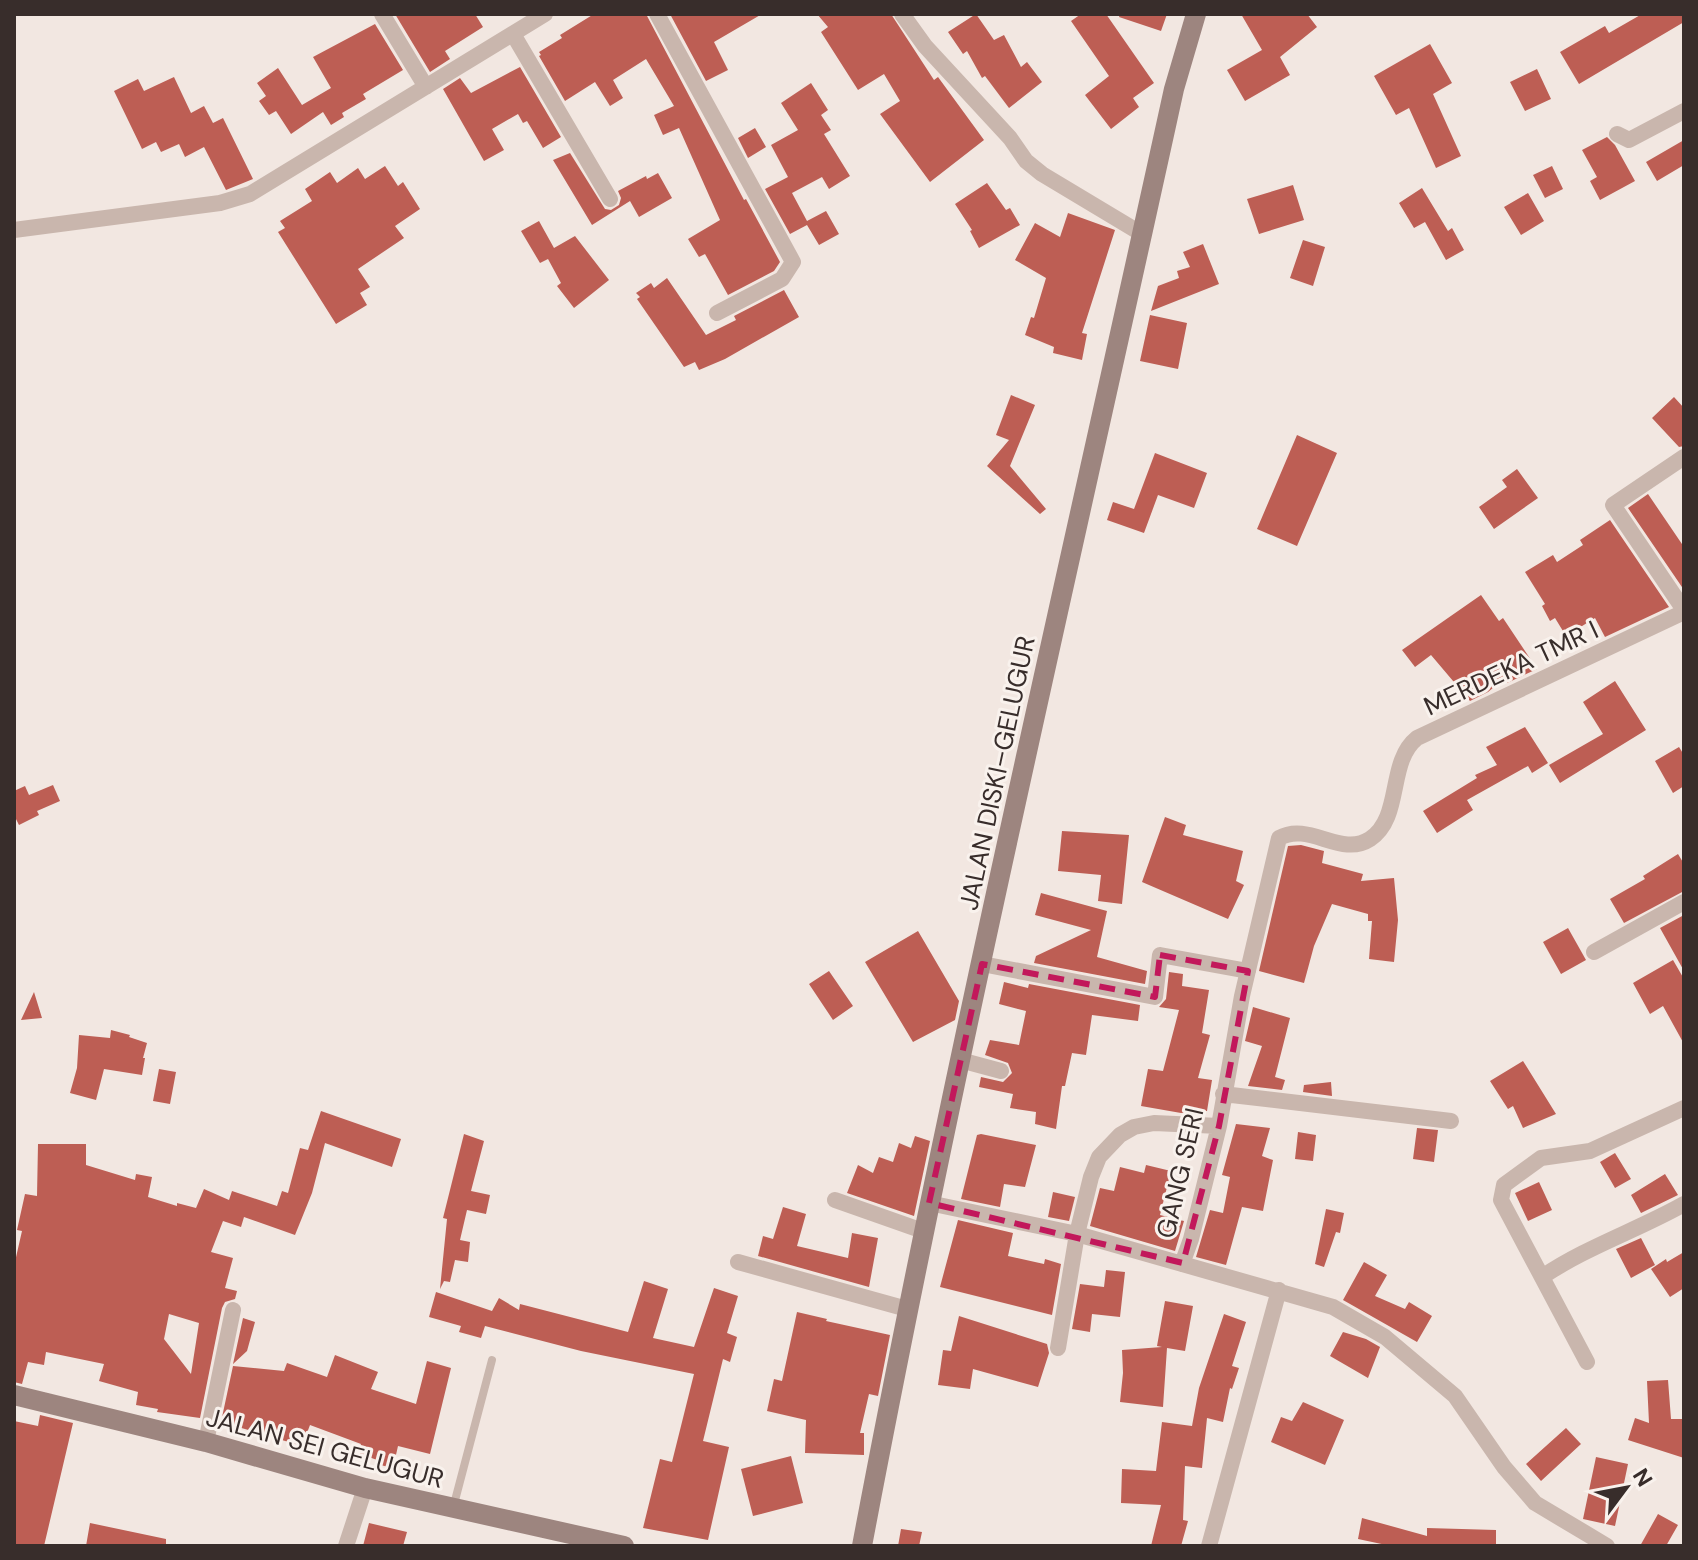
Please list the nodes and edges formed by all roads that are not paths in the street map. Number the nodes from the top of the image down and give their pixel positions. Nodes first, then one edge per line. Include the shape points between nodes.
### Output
1 (382, 14) edge
2 (657, 14) edge
3 (902, 14) edge
4 (1196, 14) edge
5 (541, 15) edge
6 (513, 34) junction
7 (426, 87) junction
8 (1684, 111) edge
9 (1617, 134) dead end
10 (610, 199) dead end
11 (14, 230) edge
12 (1142, 234) junction
13 (717, 313) dead end
14 (1684, 457) edge
15 (1684, 611) edge
16 (1279, 838) joint
17 (1684, 902) edge
18 (1594, 952) dead end
19 (982, 964) junction
20 (1248, 971) junction
21 (960, 1060) junction
22 (1001, 1071) dead end
23 (1223, 1094) junction
24 (1684, 1108) edge
25 (1451, 1121) dead end
26 (1219, 1126) junction
27 (835, 1200) dead end
28 (929, 1203) junction
29 (1684, 1204) edge
30 (923, 1231) junction
31 (1077, 1234) junction
32 (738, 1262) dead end
33 (1182, 1264) junction
34 (1542, 1277) junction
35 (1279, 1290) junction
36 (907, 1309) junction
37 (233, 1310) dead end
38 (1058, 1348) dead end
39 (492, 1360) dead end
40 (1587, 1362) dead end
41 (14, 1395) edge
42 (206, 1442) junction
43 (365, 1488) junction
44 (453, 1508) junction
45 (346, 1546) edge
46 (624, 1546) edge
47 (862, 1546) edge
48 (1209, 1546) edge
49 (1607, 1546) edge

1 - 7 street
2 - 13 street via 793,262 782,279
3 - 12 street via 1026,161
4 - 12 main road, JALAN DISKI–GELUGUR
5 - 6 street
6 - 7 street
6 - 10 street
7 - 11 street via 250,194 220,203
8 - 9 street via 1629,140
12 - 19 main road, JALAN DISKI–GELUGUR
14 - 15 street via 1613,505
15 - 16 street, MERDEKA TMR I via 1417,738 1405,754 1381,829 1368,841 1348,846 1290,832
16 - 20 street, GANG SERI
17 - 18 street
19 - 20 street via 1155,997 1160,955
19 - 21 main road, JALAN DISKI–GELUGUR
20 - 23 street, GANG SERI
21 - 22 street
21 - 28 main road, JALAN DISKI–GELUGUR
23 - 25 street
23 - 26 street, GANG SERI
24 - 34 street via 1590,1151 1541,1158 1504,1185 1501,1200
26 - 31 street via 1154,1123 1120,1135 1099,1157
26 - 33 street, GANG SERI
27 - 30 street
28 - 30 main road, JALAN DISKI–GELUGUR
28 - 31 street, GANG SERI
29 - 34 street
30 - 36 main road, JALAN DISKI–GELUGUR
31 - 33 street, GANG SERI
31 - 38 street
32 - 36 street
33 - 35 street
34 - 40 street
35 - 48 street
35 - 49 street via 1333,1307 1415,1360 1455,1396 1535,1503
36 - 47 main road, JALAN DISKI–GELUGUR
37 - 42 street
39 - 44 lane
41 - 42 main road, JALAN SEI GELUGUR
42 - 43 main road, JALAN SEI GELUGUR
43 - 44 main road, JALAN SEI GELUGUR
43 - 45 street
44 - 46 main road, JALAN SEI GELUGUR

